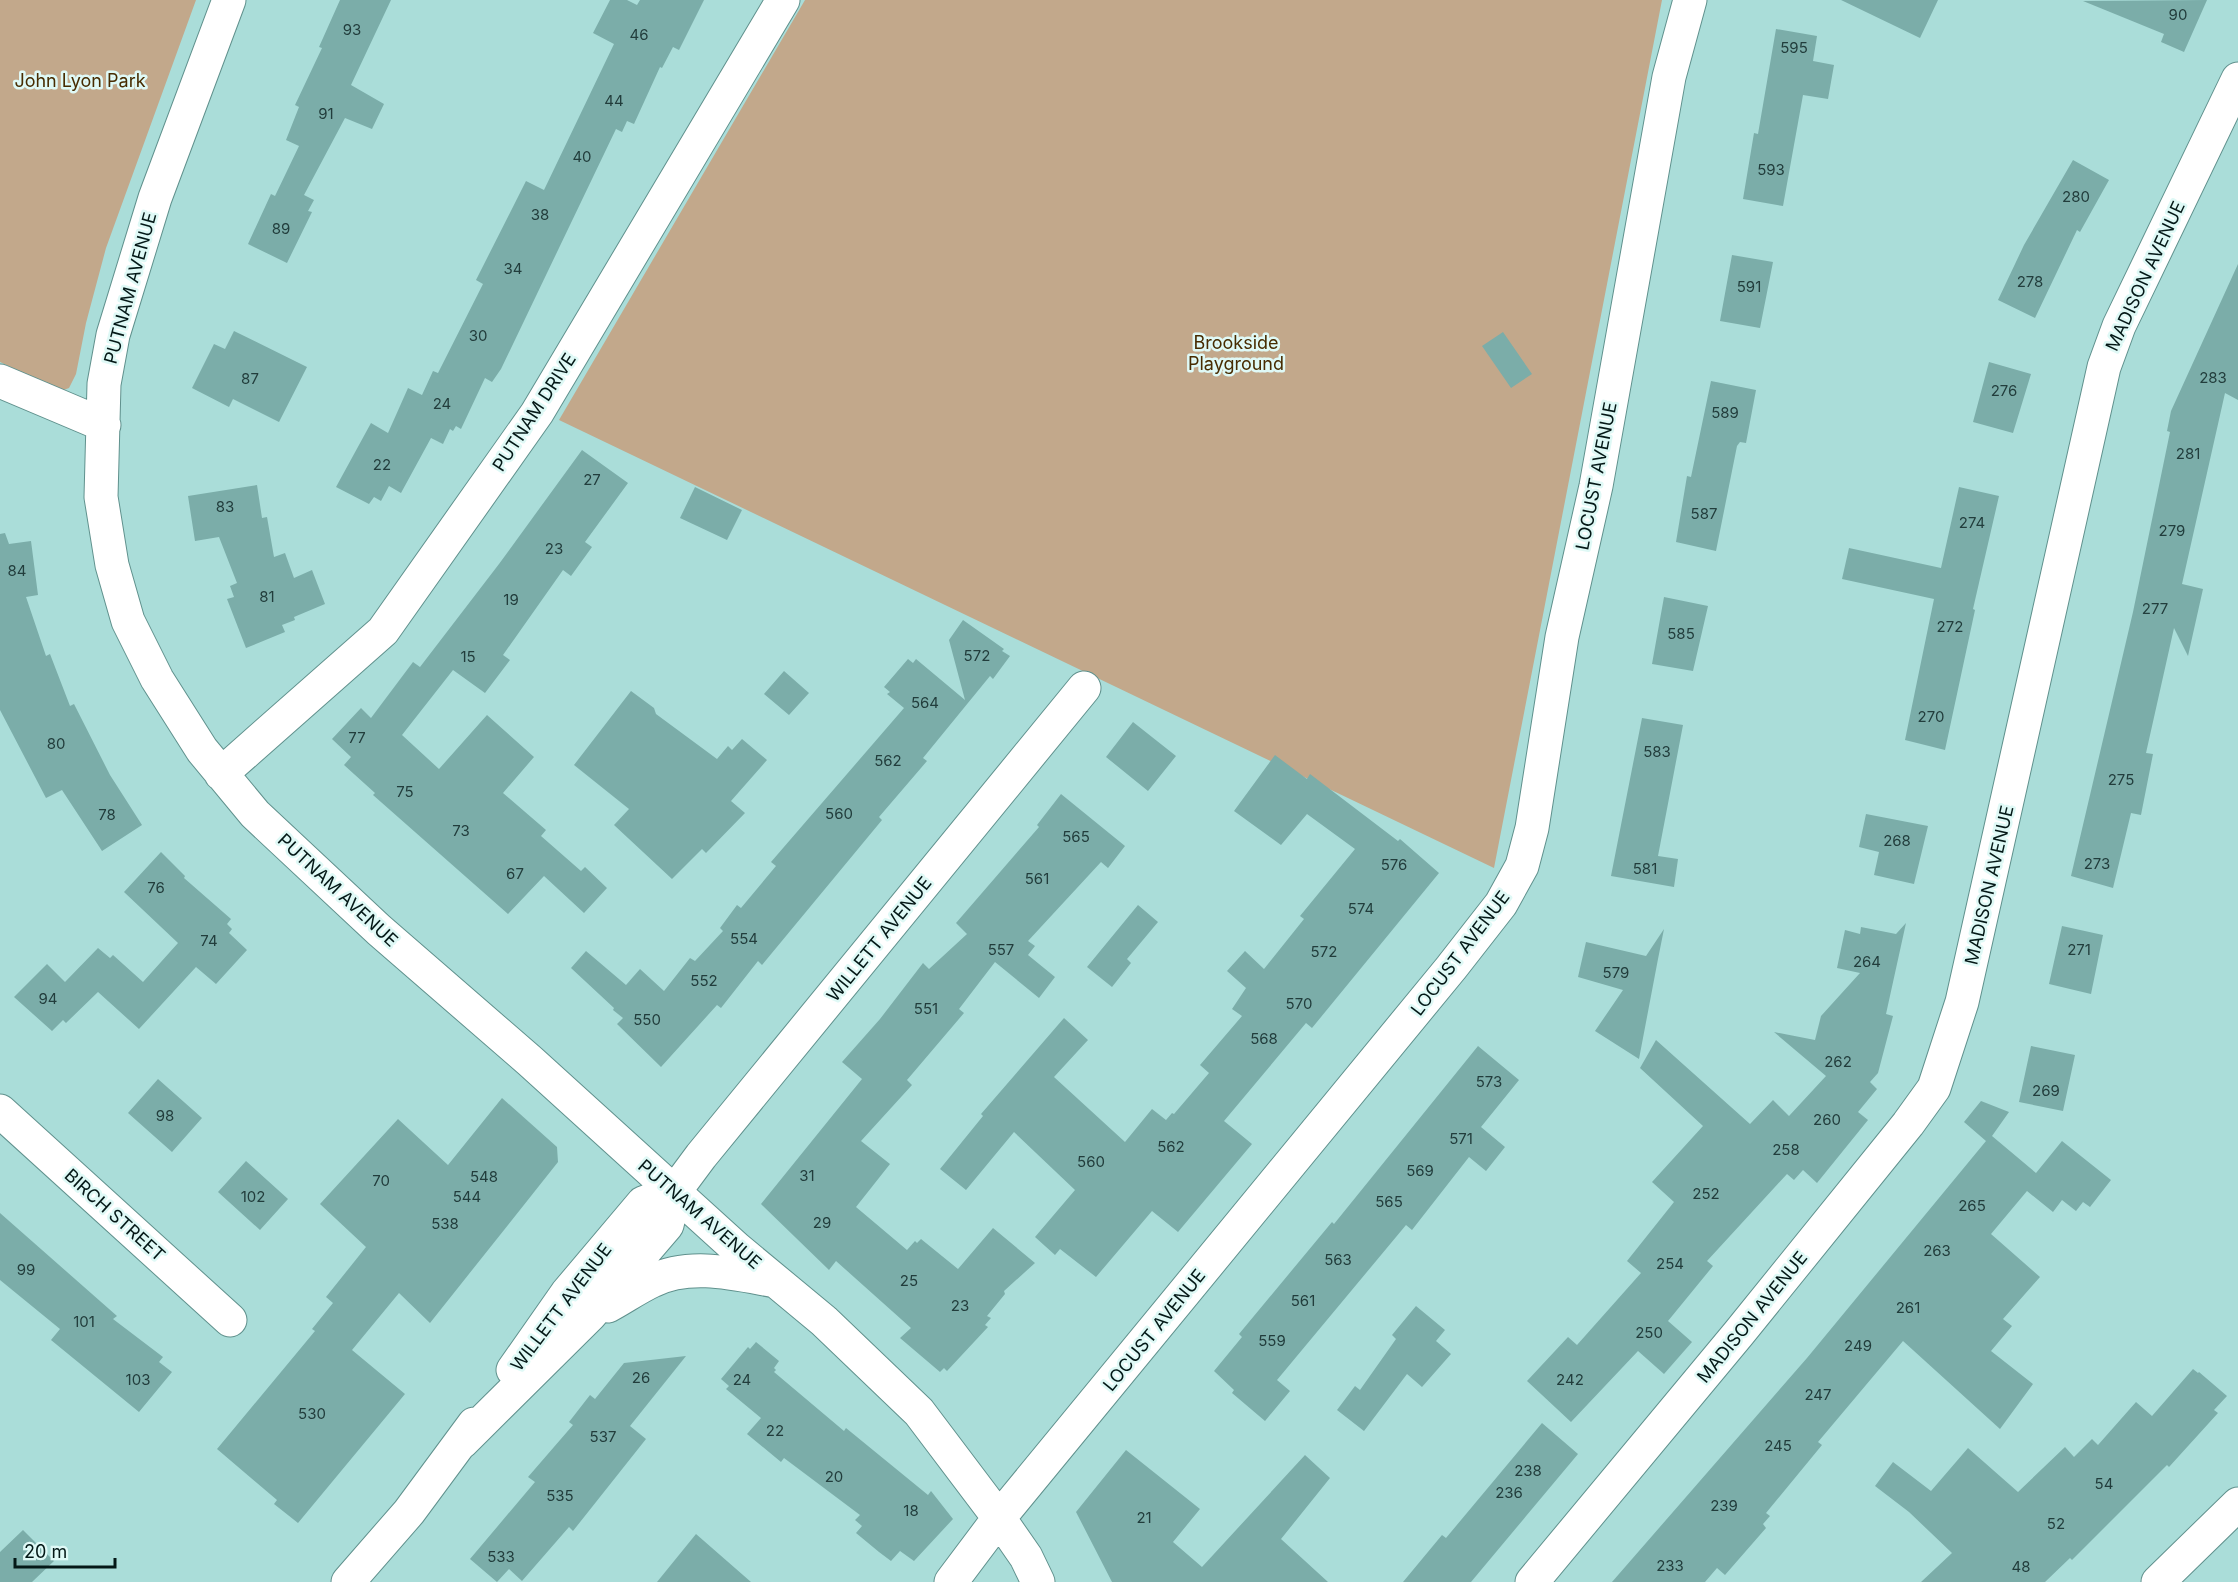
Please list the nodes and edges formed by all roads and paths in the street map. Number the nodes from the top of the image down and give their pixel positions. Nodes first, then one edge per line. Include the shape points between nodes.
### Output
1 (228, 0) edge
2 (783, 0) edge
3 (1690, 0) edge
4 (2238, 79) edge
5 (0, 381) edge
6 (104, 424) junction
7 (1084, 688) dead end
8 (221, 774) junction
9 (0, 1111) edge
10 (675, 1191) junction
11 (778, 1282) junction
12 (590, 1315) junction
13 (230, 1320) dead end
14 (462, 1442) junction
15 (2238, 1504) edge
16 (999, 1518) junction
17 (348, 1582) edge
18 (951, 1582) edge
19 (1038, 1582) edge
20 (1532, 1582) edge
21 (2158, 1582) edge

1 - 6 street, PUTNAM AVENUE via 155,198 113,335 104,384
2 - 8 street, PUTNAM DRIVE via 537,413 383,631
3 - 16 street, LOCUST AVENUE via 1669,77 1596,486 1562,637 1532,828 1522,866 1501,904 1451,968
4 - 20 street, MADISON AVENUE via 2119,326 2104,367 1962,1002 1934,1088 1739,1334
5 - 6 street
6 - 8 street, PUTNAM AVENUE via 101,497 112,566 128,621 157,679 201,750
7 - 10 street, WILLETT AVENUE
8 - 10 street, PUTNAM AVENUE via 255,814 379,930
9 - 13 street, BIRCH STREET
10 - 11 street, PUTNAM AVENUE
10 - 12 street, WILLETT AVENUE via 668,1225
10 - 14 street, WILLETT AVENUE via 643,1203 635,1212 567,1293
11 - 12 street via 719,1271 691,1272 654,1280
11 - 16 street, PUTNAM AVENUE via 920,1412
12 - 14 street, WILLETT AVENUE
14 - 17 street, WILLETT AVENUE via 409,1512
15 - 21 street
16 - 18 street, LOCUST AVENUE
16 - 19 street, PUTNAM AVENUE

